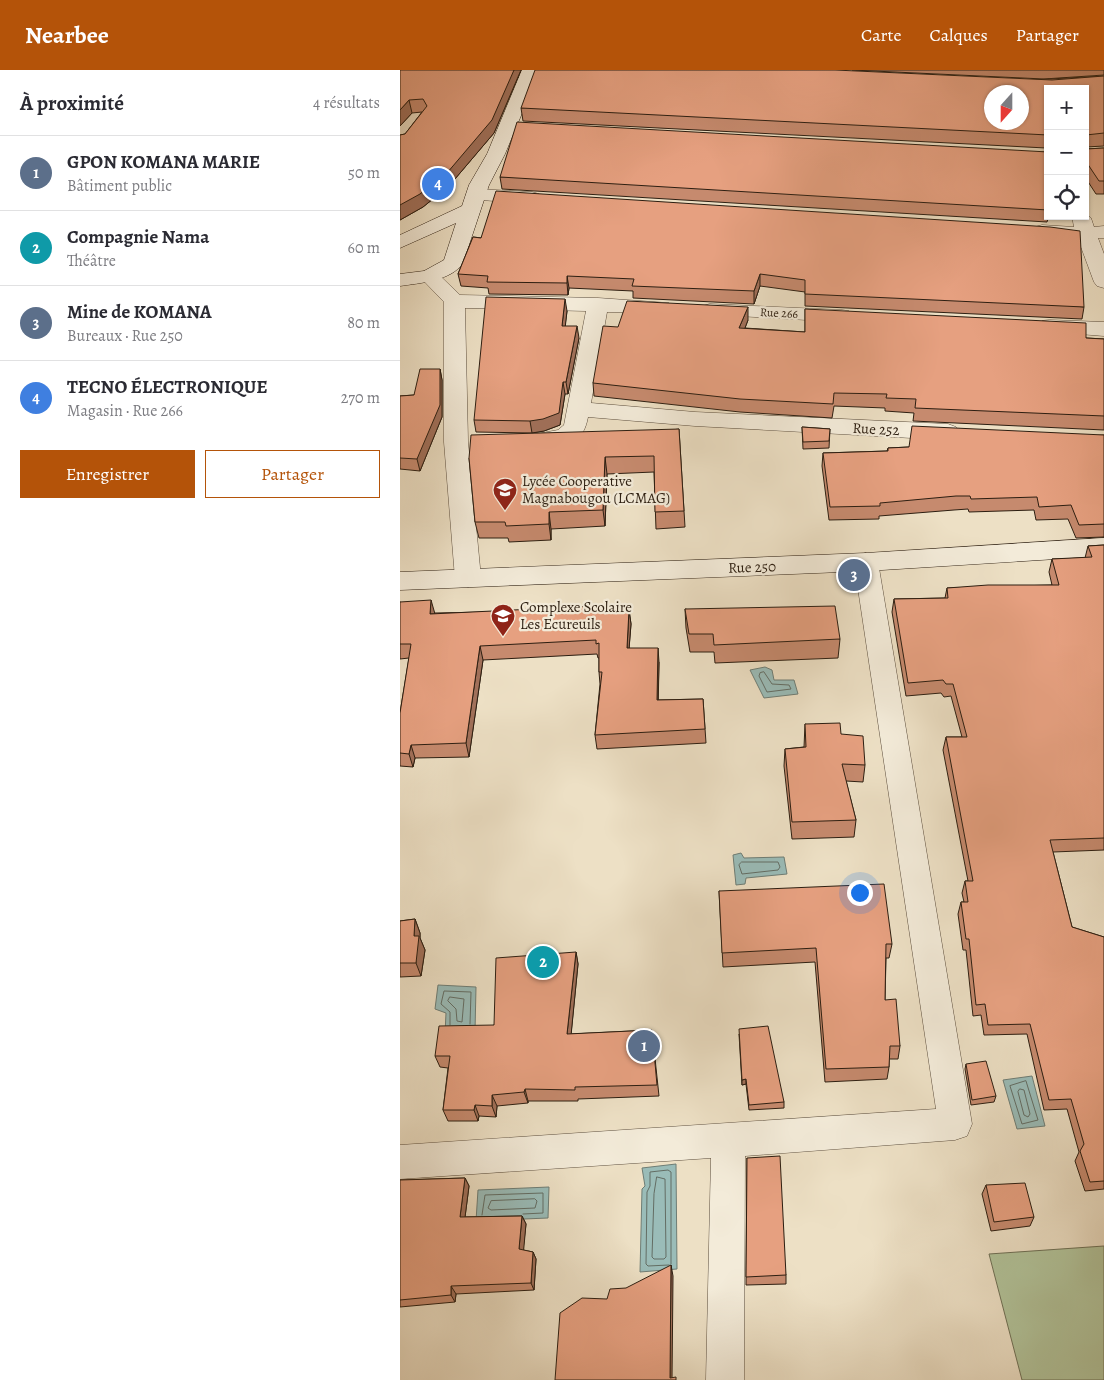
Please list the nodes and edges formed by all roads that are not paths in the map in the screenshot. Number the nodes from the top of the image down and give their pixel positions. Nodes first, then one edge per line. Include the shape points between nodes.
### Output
1 (531, 70) edge
2 (508, 127) junction
3 (527, 128) edge
4 (555, 200) edge
5 (474, 202) junction
6 (1090, 227) edge
7 (1026, 230) edge
8 (400, 242) edge
9 (429, 276) junction
10 (400, 280) edge
11 (1104, 282) edge
12 (454, 301) junction
13 (598, 304) junction
14 (866, 317) edge
15 (1034, 326) edge
16 (1104, 329) edge
17 (579, 409) junction
18 (965, 433) edge
19 (508, 441) edge
20 (1104, 547) edge
21 (866, 562) junction
22 (468, 578) junction
23 (400, 581) edge
24 (728, 1139) junction
25 (400, 1162) edge
26 (725, 1380) edge

1 - 2 street
2 - 3 street
2 - 5 street
4 - 5 street
5 - 8 street
5 - 9 street via 453,263
6 - 7 street
6 - 11 street
9 - 10 street
9 - 12 street
12 - 13 street, Rue 266
12 - 22 street via 465,442
13 - 14 street, Rue 266
13 - 17 street
15 - 16 street
17 - 18 street, Rue 252 via 695,419
17 - 19 street via 575,428 564,437
20 - 21 street, Rue 250
21 - 22 street, Rue 250
21 - 24 street via 955,1124
22 - 23 street, Rue 250
24 - 25 street
24 - 26 street

